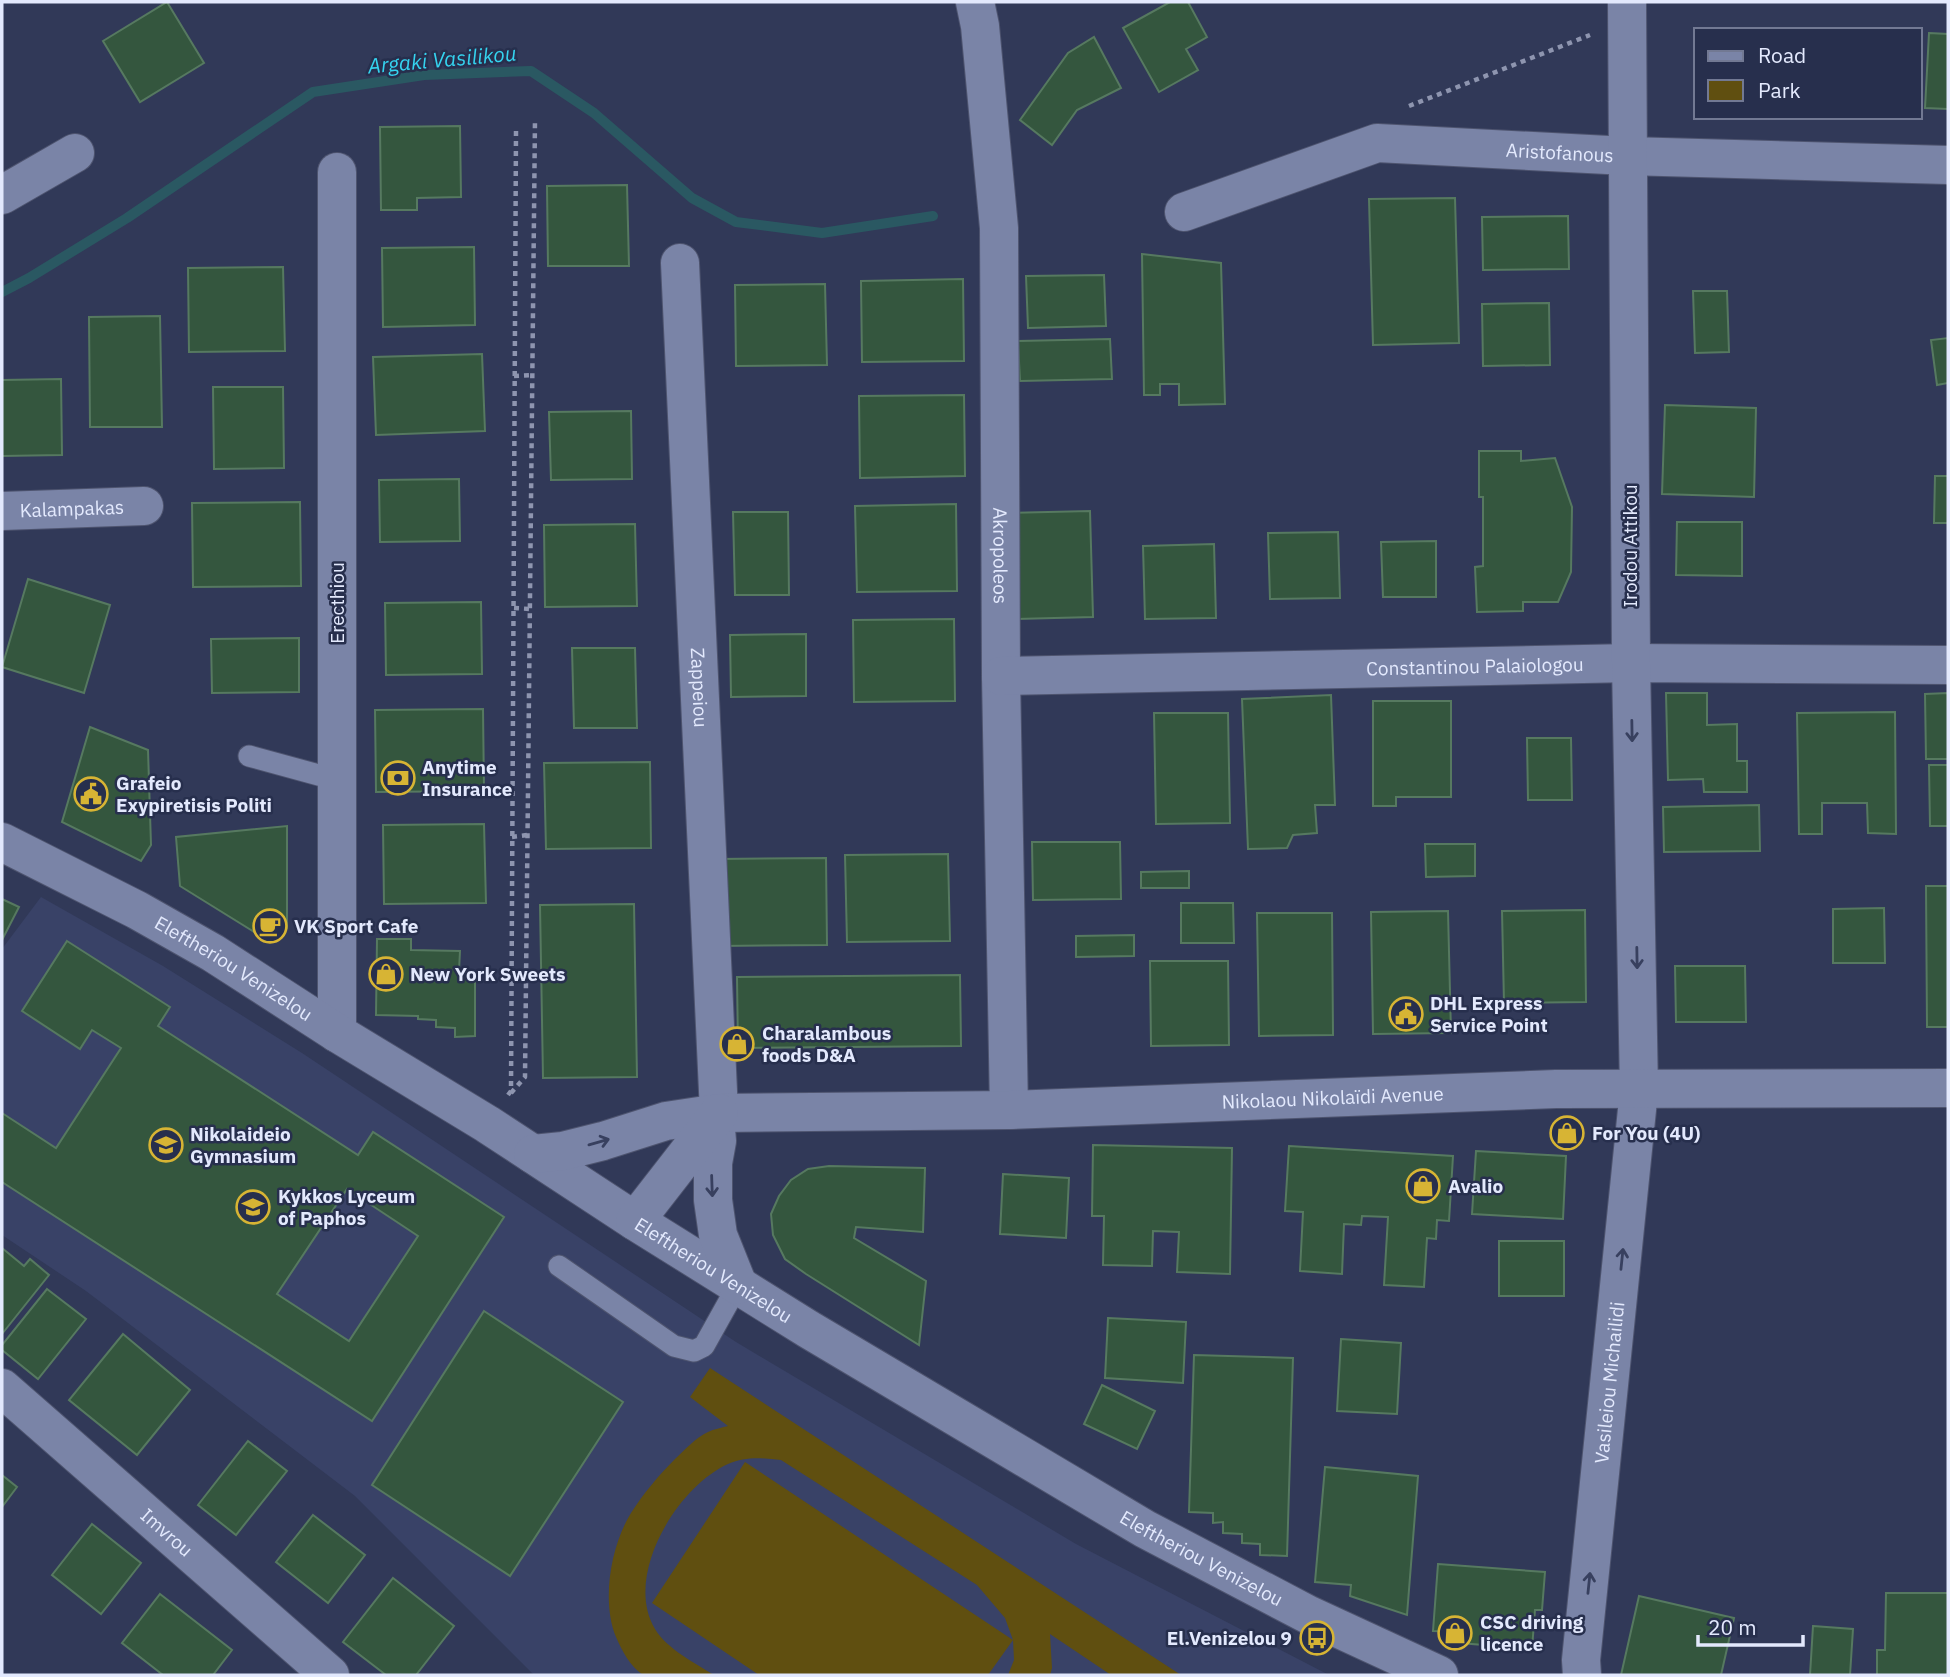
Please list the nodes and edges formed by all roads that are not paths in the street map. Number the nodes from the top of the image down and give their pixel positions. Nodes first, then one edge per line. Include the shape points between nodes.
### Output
1 (975, 2) edge
2 (1627, 11) edge
3 (75, 153) dead end
4 (1627, 156) junction
5 (1948, 165) edge
6 (337, 172) dead end
7 (2, 195) edge
8 (1184, 212) dead end
9 (680, 263) dead end
10 (144, 506) dead end
11 (2, 510) edge
12 (1631, 663) junction
13 (1948, 665) edge
14 (1001, 676) junction
15 (249, 756) dead end
16 (337, 780) junction
17 (2, 842) edge
18 (337, 1033) junction
19 (1948, 1088) edge
20 (1639, 1090) junction
21 (1009, 1110) junction
22 (717, 1116) junction
23 (533, 1154) junction
24 (635, 1221) junction
25 (559, 1266) dead end
26 (738, 1285) junction
27 (2, 1388) edge
28 (330, 1675) edge
29 (1439, 1675) edge
30 (1582, 1675) edge

1 - 14 street, Akropoleos via 999,228
2 - 4 street, Irodou Attikou
3 - 7 street
4 - 5 street, Aristofanous
4 - 8 street, Aristofanous via 1377,143
4 - 12 street, Irodou Attikou
6 - 16 street, Erecthiou
9 - 22 street, Zappeiou
10 - 11 street, Kalampakas
12 - 13 street, Constantinou Palaiologou
12 - 14 street, Constantinou Palaiologou
12 -> 20 street, Irodou Attikou
14 - 21 street, Akropoleos
15 - 16 lane
16 - 18 street, Erecthiou
17 - 18 street, Eleftheriou Venizelou via 186,937
18 - 23 street, Eleftheriou Venizelou
19 - 20 street, Nikolaou Nikolaïdi Avenue
20 - 21 street, Nikolaou Nikolaïdi Avenue via 1556,1089
30 -> 20 street, Vasileiou Michailidi
21 - 22 street, Nikolaou Nikolaïdi Avenue
23 -> 22 street, Nikolaou Nikolaïdi Avenue via 563,1151 666,1121
22 - 24 street
22 -> 26 street, Zappeiou via 713,1200 718,1235
23 - 24 street, Eleftheriou Venizelou
24 - 26 street, Eleftheriou Venizelou
25 - 26 lane via 674,1346 694,1351 704,1346
26 - 29 street, Eleftheriou Venizelou via 1145,1529 1309,1615
27 - 28 street, Imvrou

